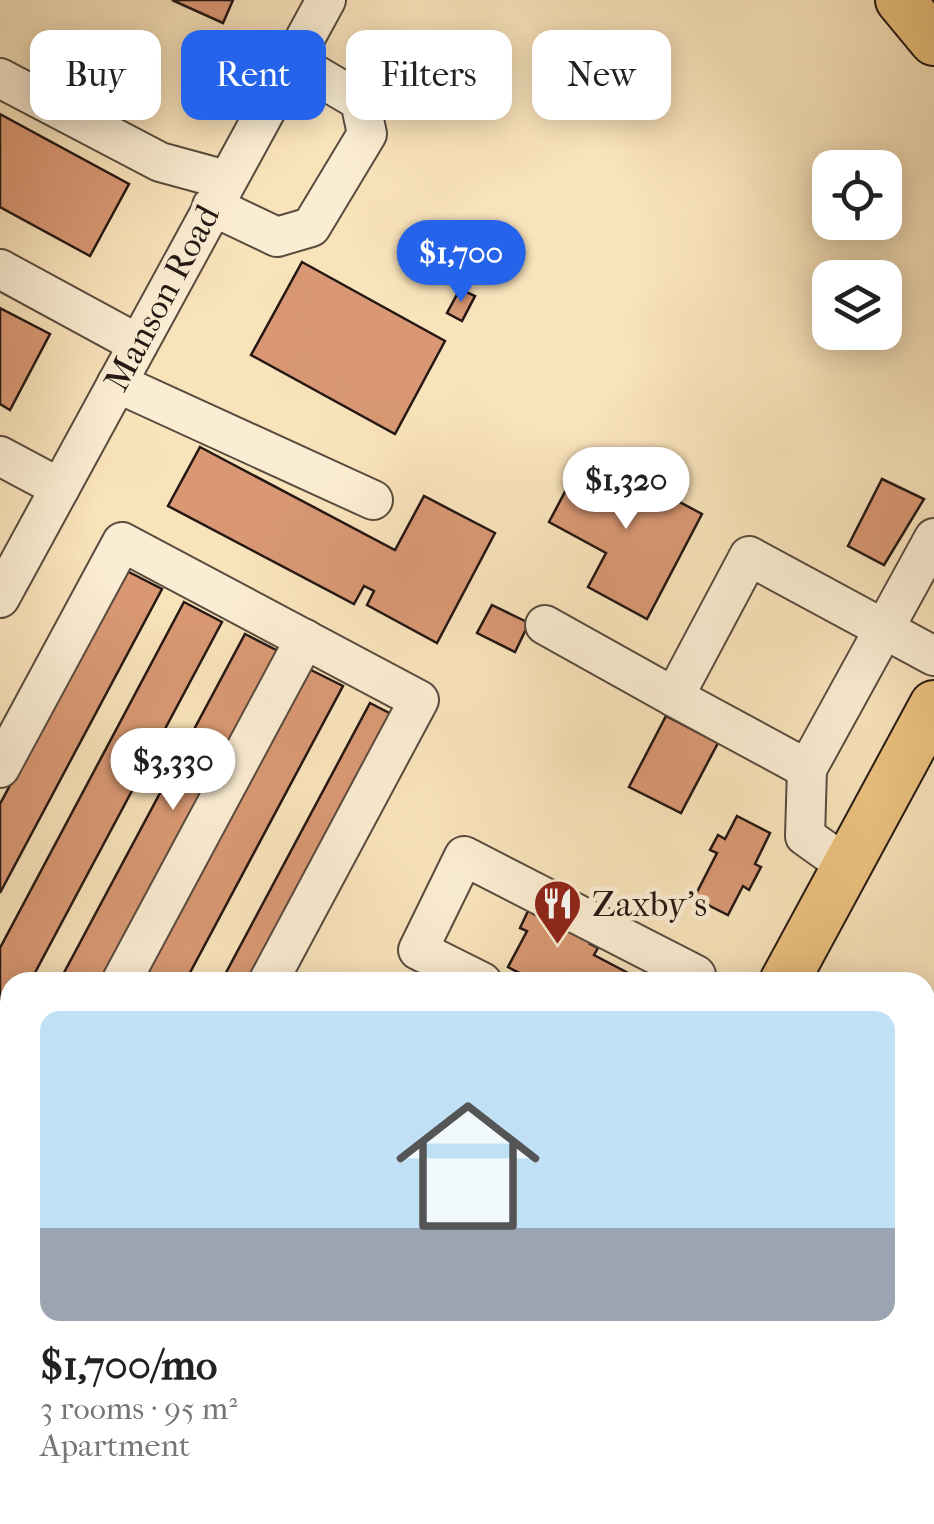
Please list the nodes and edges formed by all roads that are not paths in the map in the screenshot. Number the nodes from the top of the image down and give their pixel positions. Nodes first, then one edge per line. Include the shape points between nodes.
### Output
1 (326, 0) edge
2 (900, 0) edge
3 (309, 30) edge
4 (934, 41) edge
5 (0, 78) edge
6 (326, 81) edge
7 (259, 120) edge
8 (219, 193) junction
9 (0, 269) edge
10 (138, 344) junction
11 (117, 383) junction
12 (0, 456) edge
13 (60, 488) junction
14 (373, 500) dead end
15 (934, 538) edge
16 (0, 598) edge
17 (545, 626) dead end
18 (884, 630) junction
19 (305, 639) junction
20 (934, 656) edge
21 (674, 697) junction
22 (934, 705) edge
23 (0, 768) edge
24 (807, 770) junction
25 (847, 866) junction
26 (126, 972) edge
27 (273, 972) edge
28 (462, 972) edge
29 (692, 972) edge
30 (789, 972) edge

1 - 3 street, Manson Road
2 - 4 main road
5 - 8 street
6 - 8 street via 360,101 367,134 311,227 277,236
7 - 8 street, Manson Road
8 - 10 street, Manson Road
9 - 10 street
10 - 11 street, Manson Road
11 - 13 street, Manson Road
11 - 14 street
12 - 13 street
13 - 16 street, Manson Road
15 - 18 street
17 - 21 street
18 - 20 street
18 - 21 street via 749,556
18 - 24 street
19 - 23 street via 122,542
19 - 26 street
19 - 27 street via 419,700
21 - 24 street
22 - 25 main road
24 - 25 street via 806,836
25 - 30 main road
28 - 29 street via 418,950 464,856

